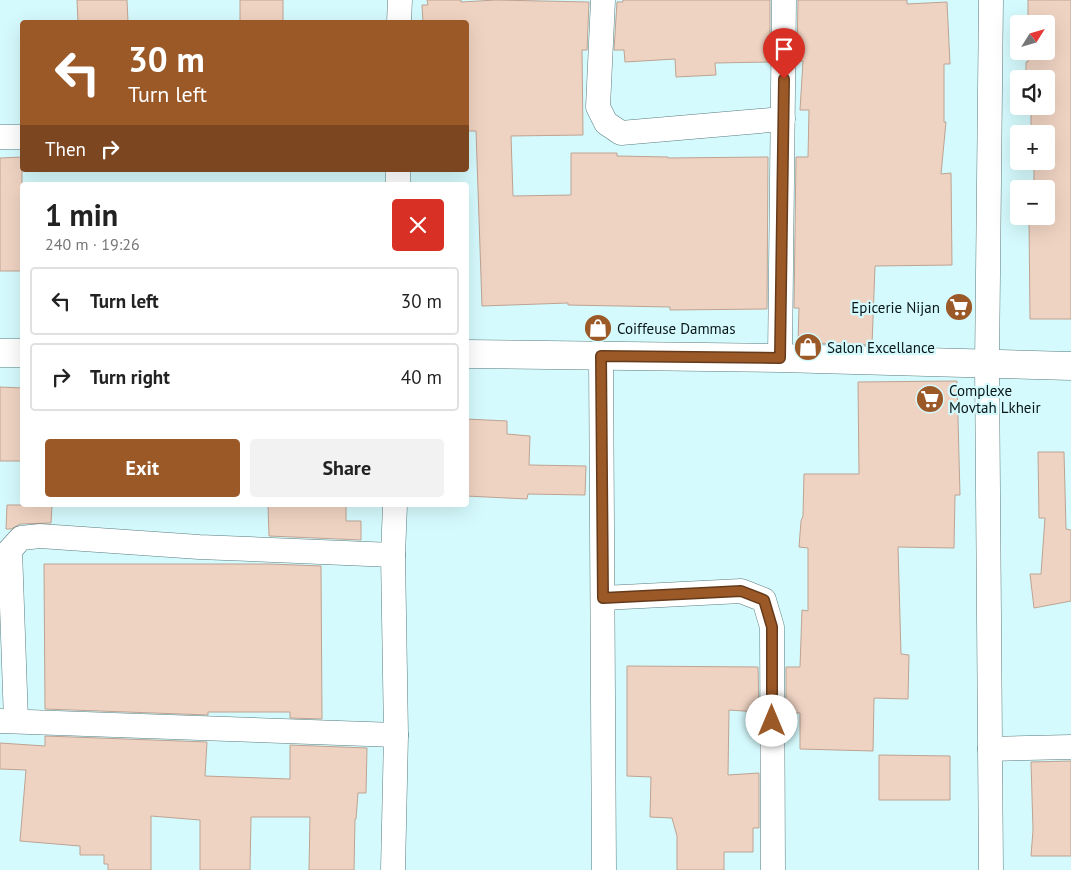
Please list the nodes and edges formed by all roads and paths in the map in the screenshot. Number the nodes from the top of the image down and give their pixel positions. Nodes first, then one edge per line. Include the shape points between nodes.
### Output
1 (400, 0) edge
2 (604, 0) edge
3 (784, 0) edge
4 (991, 0) edge
5 (399, 20) edge
6 (783, 118) junction
7 (0, 137) edge
8 (20, 137) edge
9 (0, 353) edge
10 (20, 353) edge
11 (469, 354) edge
12 (601, 356) junction
13 (780, 358) junction
14 (987, 365) junction
15 (1071, 366) edge
16 (395, 507) edge
17 (393, 554) junction
18 (603, 598) junction
19 (8, 721) edge
20 (396, 735) junction
21 (1071, 748) edge
22 (990, 749) junction
23 (393, 870) edge
24 (604, 870) edge
25 (773, 870) edge
26 (991, 870) edge

1 - 5 street
2 - 6 street via 598,107 606,123 621,133
3 - 6 street
4 - 14 street
6 - 13 street
7 - 8 street
9 - 10 street
11 - 12 street
12 - 13 street
12 - 18 street
13 - 14 street
14 - 15 street
14 - 22 street
16 - 17 street
17 - 19 street via 199,547 40,536 21,538 10,550
17 - 20 street
18 - 24 street
18 - 25 street via 741,591 764,600 772,627
19 - 20 street
20 - 23 street
21 - 22 street
22 - 26 street

